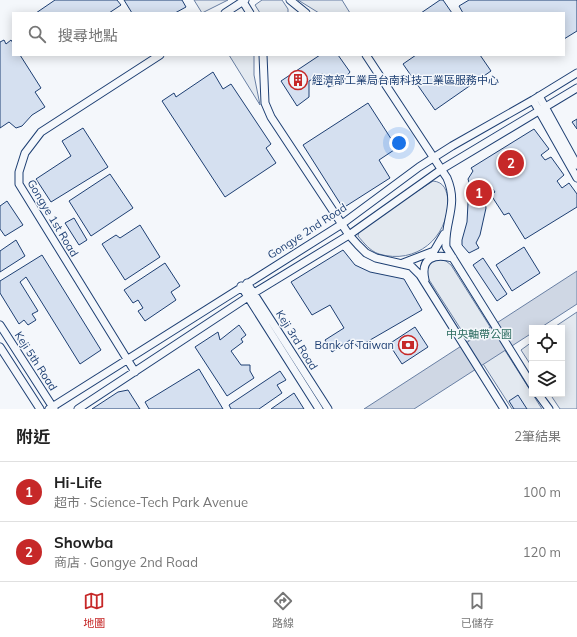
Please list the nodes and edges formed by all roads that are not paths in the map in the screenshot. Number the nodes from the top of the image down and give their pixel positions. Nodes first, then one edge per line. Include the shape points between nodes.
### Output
1 (244, 0) edge
2 (290, 0) edge
3 (226, 12) edge
4 (250, 12) edge
5 (305, 12) edge
6 (158, 56) edge
7 (263, 56) edge
8 (367, 56) edge
9 (577, 72) edge
10 (577, 88) edge
11 (536, 98) junction
12 (542, 110) junction
13 (434, 158) junction
14 (577, 165) edge
15 (442, 169) junction
16 (577, 178) edge
17 (450, 223) junction
18 (342, 224) junction
19 (349, 235) junction
20 (453, 258) junction
21 (401, 263) junction
22 (426, 284) junction
23 (244, 285) junction
24 (251, 295) junction
25 (0, 325) edge
26 (0, 347) edge
27 (127, 360) junction
28 (135, 372) junction
29 (529, 380) edge
30 (540, 397) edge
31 (52, 408) edge
32 (40, 409) edge
33 (78, 409) edge
34 (319, 409) edge
35 (328, 409) edge
36 (504, 409) edge
37 (549, 409) edge

1 - 3 street
1 - 4 street
2 - 5 street
6 - 27 street, Gongye 1st Road via 41,132 25,153 19,172 19,184
7 - 18 street via 265,103 271,117
8 - 13 street
9 - 11 street, Gongye 2nd Road
10 - 12 street
11 - 12 street
11 - 13 street, Gongye 2nd Road
12 - 14 street
12 - 15 street
12 - 16 street
13 - 15 street
13 - 18 street, Gongye 2nd Road
15 - 17 street via 452,197
15 - 19 street
17 - 20 street via 445,236 446,247
17 - 21 street via 434,251
18 - 19 street
18 - 23 street, Gongye 2nd Road
19 - 21 street via 366,253 376,258
19 - 24 street
20 - 22 street via 439,256 427,261 424,267
20 - 29 street
21 - 22 street via 411,266
22 - 36 street
23 - 24 street, Keji 3rd Road
23 - 27 street, Gongye 2nd Road
24 - 28 street
24 - 34 street, Keji 3rd Road
24 - 35 street, Keji 3rd Road
25 - 31 street, Keji 5th Road
26 - 32 street, Keji 5th Road
27 - 28 street, Gongye 1st Road
27 - 31 street, Gongye 2nd Road
28 - 33 street
30 - 37 street

